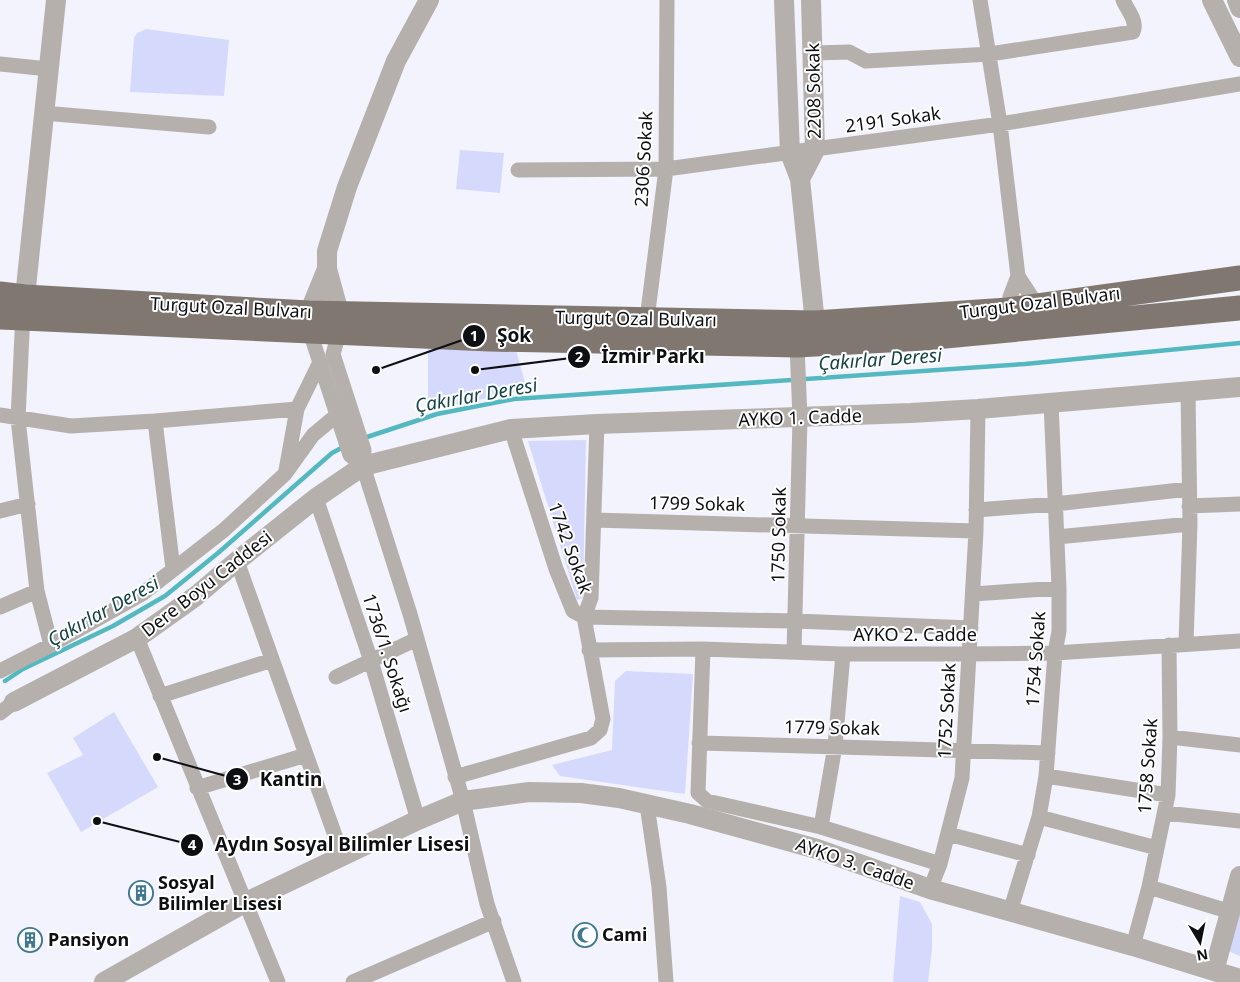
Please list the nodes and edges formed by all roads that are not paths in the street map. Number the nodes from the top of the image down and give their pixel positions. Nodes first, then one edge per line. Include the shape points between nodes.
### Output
1 (56, 0) edge
2 (428, 0) edge
3 (667, 0) edge
4 (784, 0) edge
5 (811, 0) edge
6 (980, 0) edge
7 (1122, 0) edge
8 (1212, 0) edge
9 (1237, 0) edge
10 (1240, 8) edge
11 (814, 53) junction
12 (990, 54) junction
13 (1240, 57) edge
14 (0, 64) edge
15 (48, 69) junction
16 (1240, 84) edge
17 (43, 113) junction
18 (1000, 124) junction
19 (209, 127) dead end
20 (815, 150) junction
21 (790, 153) junction
22 (666, 169) junction
23 (518, 170) dead end
24 (800, 179) junction
25 (327, 269) junction
26 (1018, 276) junction
27 (1240, 278) edge
28 (0, 294) edge
29 (1240, 308) edge
30 (16, 311) edge
31 (1036, 316) junction
32 (1008, 320) junction
33 (310, 322) junction
34 (339, 323) junction
35 (815, 323) junction
36 (645, 330) junction
37 (798, 357) junction
38 (320, 362) junction
39 (1240, 387) edge
40 (1188, 392) junction
41 (1051, 403) junction
42 (297, 409) junction
43 (978, 409) junction
44 (344, 411) junction
45 (0, 416) edge
46 (800, 418) junction
47 (18, 419) junction
48 (155, 421) junction
49 (597, 424) junction
50 (511, 429) junction
51 (359, 457) junction
52 (285, 474) junction
53 (1189, 490) junction
54 (316, 498) junction
55 (28, 504) junction
56 (1055, 504) junction
57 (1240, 504) edge
58 (1189, 506) junction
59 (976, 510) junction
60 (0, 511) edge
61 (594, 520) junction
62 (1190, 524) junction
63 (798, 525) junction
64 (976, 530) junction
65 (1057, 537) junction
66 (236, 561) junction
67 (173, 569) junction
68 (1059, 588) junction
69 (37, 591) junction
70 (973, 594) junction
71 (0, 607) edge
72 (584, 617) junction
73 (795, 621) junction
74 (971, 628) junction
75 (137, 638) junction
76 (417, 639) junction
77 (1240, 641) edge
78 (1186, 644) junction
79 (51, 645) junction
80 (1169, 645) junction
81 (703, 649) junction
82 (589, 650) junction
83 (794, 652) junction
84 (1055, 653) junction
85 (843, 654) junction
86 (969, 654) junction
87 (272, 660) junction
88 (371, 661) junction
89 (0, 671) edge
90 (336, 677) dead end
91 (160, 696) junction
92 (5, 704) edge
93 (1170, 737) junction
94 (699, 743) junction
95 (1240, 745) edge
96 (835, 746) junction
97 (964, 750) junction
98 (1048, 753) junction
99 (306, 755) junction
100 (1046, 776) junction
101 (455, 777) junction
102 (197, 788) junction
103 (1168, 795) junction
104 (463, 801) junction
105 (647, 804) junction
106 (1165, 813) junction
107 (1039, 817) junction
108 (418, 820) junction
109 (1240, 821) edge
110 (821, 827) junction
111 (948, 834) junction
112 (1158, 848) junction
113 (342, 855) junction
114 (1028, 855) junction
115 (940, 864) junction
116 (1240, 876) edge
117 (1148, 887) junction
118 (930, 889) junction
119 (244, 903) junction
120 (1010, 912) junction
121 (1231, 912) junction
122 (494, 921) junction
123 (1133, 946) junction
124 (1210, 976) edge
125 (1240, 979) edge
126 (104, 982) edge
127 (278, 982) edge
128 (353, 982) edge
129 (514, 982) edge
130 (666, 982) edge

1 - 15 street
2 - 25 street via 396,61 347,188 327,251
3 - 22 street, 2306 Sokak
4 - 21 street, 2208 Sokak
5 - 11 street, 2208 Sokak
6 - 12 street
7 - 12 street via 1134,20 1133,32
8 - 13 street
9 - 10 street
11 - 12 street via 850,52 866,61
11 - 20 street, 2208 Sokak
12 - 18 street
14 - 15 street
15 - 17 street
16 - 18 street, 2191 Sokak
17 - 19 street
17 - 30 street
18 - 20 street, 2191 Sokak
18 - 26 street
20 - 21 street, 2191 Sokak
20 - 24 street, 2208 Sokak
21 - 22 street, 2191 Sokak
21 - 24 street, 2208 Sokak
22 - 23 street, 2191 Sokak
22 - 36 street, 2306 Sokak
24 - 35 street, 2208 Sokak
25 - 33 street
25 - 34 street
26 - 31 street via 1031,296
26 - 32 street via 1010,297
27 - 31 main road, Turgut Ozal Bulvarı
28 - 30 main road, Turgut Ozal Bulvarı
29 - 31 main road, Turgut Ozal Bulvarı
30 - 33 main road, Turgut Ozal Bulvarı
30 - 47 street
31 - 32 main road, Turgut Ozal Bulvarı
32 - 35 main road, Turgut Ozal Bulvarı
32 - 37 main road, Turgut Ozal Bulvarı via 924,338
33 - 34 main road, Turgut Ozal Bulvarı
33 - 38 street
34 - 36 main road, Turgut Ozal Bulvarı
34 - 44 street via 333,354
35 - 36 main road, Turgut Ozal Bulvarı
36 - 37 main road, Turgut Ozal Bulvarı
37 - 46 street, 1750 Sokak
38 - 42 street
38 - 44 street
39 - 40 street, AYKO 1. Cadde
40 - 41 street, AYKO 1. Cadde
40 - 53 street
41 - 43 street, AYKO 1. Cadde
41 - 56 street, 1754 Sokak
42 - 48 street
42 - 52 street
43 - 46 street, AYKO 1. Cadde
43 - 59 street, 1752 Sokak
44 - 51 street
44 - 52 street via 313,436
45 - 47 street
46 - 49 street, AYKO 1. Cadde
46 - 63 street, 1750 Sokak
47 - 48 street via 71,426
47 - 55 street
48 - 67 street
49 - 50 street, AYKO 1. Cadde
49 - 61 street
50 - 51 street, AYKO 1. Cadde
50 - 72 street, 1742 Sokak via 556,569 573,611
51 - 54 street, Dere Boyu Caddesi
51 - 76 street
52 - 67 street via 224,530
53 - 56 street
53 - 58 street
54 - 66 street, Dere Boyu Caddesi
54 - 88 street, 1736/1. Sokağı
55 - 60 street
55 - 69 street
56 - 59 street
56 - 65 street, 1754 Sokak
57 - 58 street
58 - 62 street
59 - 64 street, 1752 Sokak
61 - 63 street, 1799 Sokak
61 - 72 street via 591,598
62 - 65 street
62 - 78 street
63 - 64 street, 1799 Sokak
63 - 73 street, 1750 Sokak
64 - 70 street, 1752 Sokak
65 - 68 street, 1754 Sokak
66 - 75 street, Dere Boyu Caddesi via 196,596
66 - 87 street
67 - 79 street via 142,594
68 - 70 street
68 - 84 street, 1754 Sokak
69 - 71 street
69 - 79 street
70 - 74 street, 1752 Sokak
72 - 73 street, AYKO 2. Cadde
72 - 82 street, 1742 Sokak
73 - 74 street, AYKO 2. Cadde
73 - 83 street, 1750 Sokak
74 - 86 street, 1752 Sokak
75 - 91 street
75 - 92 street, Dere Boyu Caddesi
76 - 88 street
76 - 101 street
77 - 78 street, AYKO 2. Cadde
78 - 80 street, AYKO 2. Cadde
79 - 89 street
80 - 84 street, AYKO 2. Cadde
80 - 93 street, 1758 Sokak
81 - 82 street, AYKO 2. Cadde
81 - 83 street, AYKO 2. Cadde
81 - 94 street
82 - 101 street, 1742 Sokak via 603,720 600,730 591,738
83 - 85 street, AYKO 2. Cadde
84 - 86 street, AYKO 2. Cadde
84 - 98 street, 1754 Sokak
85 - 86 street, AYKO 2. Cadde
85 - 96 street
86 - 97 street, 1752 Sokak
87 - 91 street
87 - 99 street
88 - 90 street
88 - 108 street, 1736/1. Sokağı
91 - 102 street
93 - 95 street
93 - 103 street, 1758 Sokak
94 - 96 street, 1779 Sokak
94 - 110 street, AYKO 3. Cadde via 698,793 707,801
96 - 97 street, 1779 Sokak
96 - 110 street
97 - 98 street, 1779 Sokak
97 - 111 street, 1752 Sokak via 962,778
98 - 100 street, 1754 Sokak
99 - 102 street
99 - 113 street
100 - 103 street
100 - 107 street, 1754 Sokak
101 - 104 street
102 - 119 street
103 - 106 street, 1758 Sokak
104 - 105 street, AYKO 3. Cadde via 529,792 581,793
104 - 108 street, AYKO 3. Cadde
104 - 122 street via 487,904
105 - 118 street, AYKO 3. Cadde via 817,849
105 - 130 street via 659,887
106 - 109 street
106 - 112 street, 1758 Sokak
107 - 112 street
107 - 114 street, 1754 Sokak
108 - 113 street, AYKO 3. Cadde
110 - 115 street, AYKO 3. Cadde
111 - 114 street
111 - 115 street, 1752 Sokak
112 - 117 street, 1758 Sokak
113 - 119 street, AYKO 3. Cadde
114 - 120 street, 1754 Sokak
115 - 118 street, 1752 Sokak
116 - 121 street
117 - 121 street
117 - 123 street, 1758 Sokak
118 - 120 street, AYKO 3. Cadde
119 - 126 street, AYKO 3. Cadde
119 - 127 street
120 - 123 street, AYKO 3. Cadde
121 - 124 street
122 - 128 street
122 - 129 street
123 - 124 street, AYKO 3. Cadde
124 - 125 street, AYKO 3. Cadde

